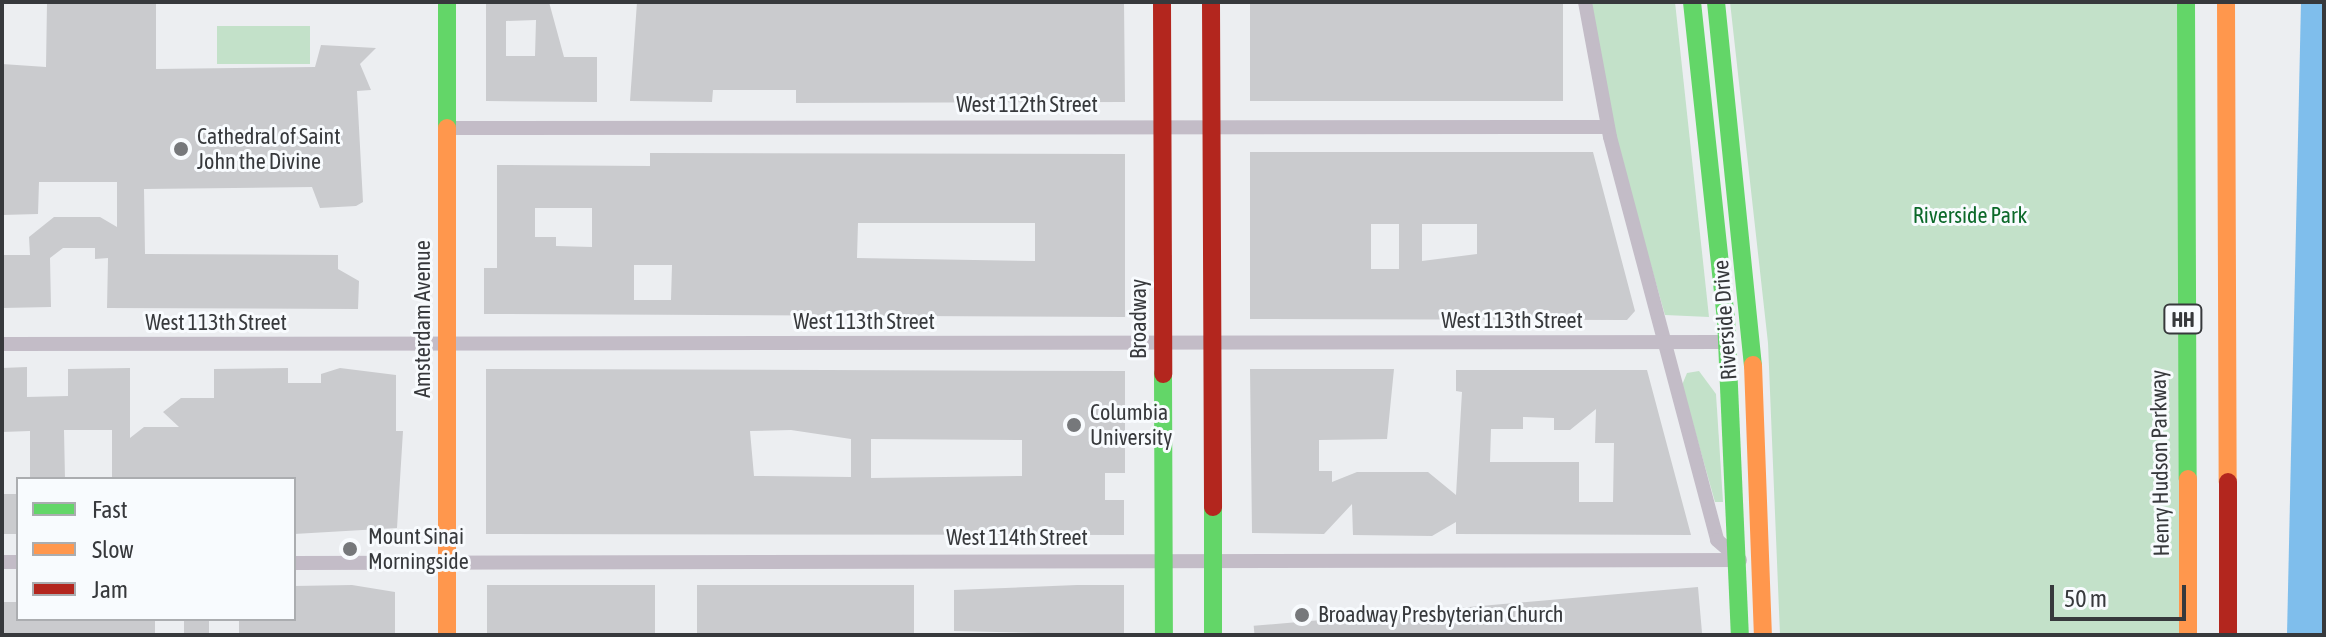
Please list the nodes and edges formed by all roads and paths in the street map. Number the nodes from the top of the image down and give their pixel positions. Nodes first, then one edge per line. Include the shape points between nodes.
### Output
1 (447, 2) edge
2 (1162, 2) edge
3 (1211, 2) edge
4 (1585, 2) edge
5 (1692, 2) edge
6 (1716, 2) edge
7 (2186, 2) edge
8 (2226, 2) edge
9 (1163, 127) junction
10 (1212, 127) junction
11 (1607, 127) junction
12 (446, 128) junction
13 (1752, 340) junction
14 (1726, 342) junction
15 (1163, 343) junction
16 (1212, 343) junction
17 (2, 344) edge
18 (447, 345) junction
19 (1666, 346) junction
20 (1761, 557) junction
21 (1212, 560) junction
22 (1740, 560) junction
23 (1164, 561) junction
24 (296, 563) edge
25 (447, 563) junction
26 (447, 635) edge
27 (1164, 635) edge
28 (1213, 635) edge
29 (1740, 635) edge
30 (1763, 635) edge
31 (2188, 635) edge
32 (2228, 635) edge

1 - 12 main road, Amsterdam Avenue
2 - 9 main road, Broadway
3 - 10 main road
4 - 11 street
5 - 14 main road, Riverside Drive
6 - 13 main road, Riverside Drive
7 - 31 main road, Henry Hudson Parkway / HH
8 - 32 main road, HH
9 - 10 street, West 112th Street
9 - 12 street, West 112th Street
9 - 15 main road, Broadway
10 - 11 street, West 112th Street
10 - 16 main road
11 - 19 street
12 - 18 main road, Amsterdam Avenue
13 - 14 main road
13 - 20 main road, Riverside Drive
14 - 19 street, West 113th Street
14 - 22 main road, Riverside Drive
15 - 16 street, West 113th Street
15 - 18 street, West 113th Street
15 - 23 main road, Broadway
16 - 19 street, West 113th Street
16 - 21 main road
17 - 18 street, West 113th Street
18 - 25 main road, Amsterdam Avenue
19 - 22 street via 1717,540
20 - 22 main road
20 - 30 main road, Riverside Drive
21 - 22 street, West 114th Street
21 - 23 street, West 114th Street
21 - 28 main road
22 - 29 main road, Riverside Drive
23 - 25 street, West 114th Street
23 - 27 main road, Broadway
24 - 25 street, West 114th Street
25 - 26 main road, Amsterdam Avenue

